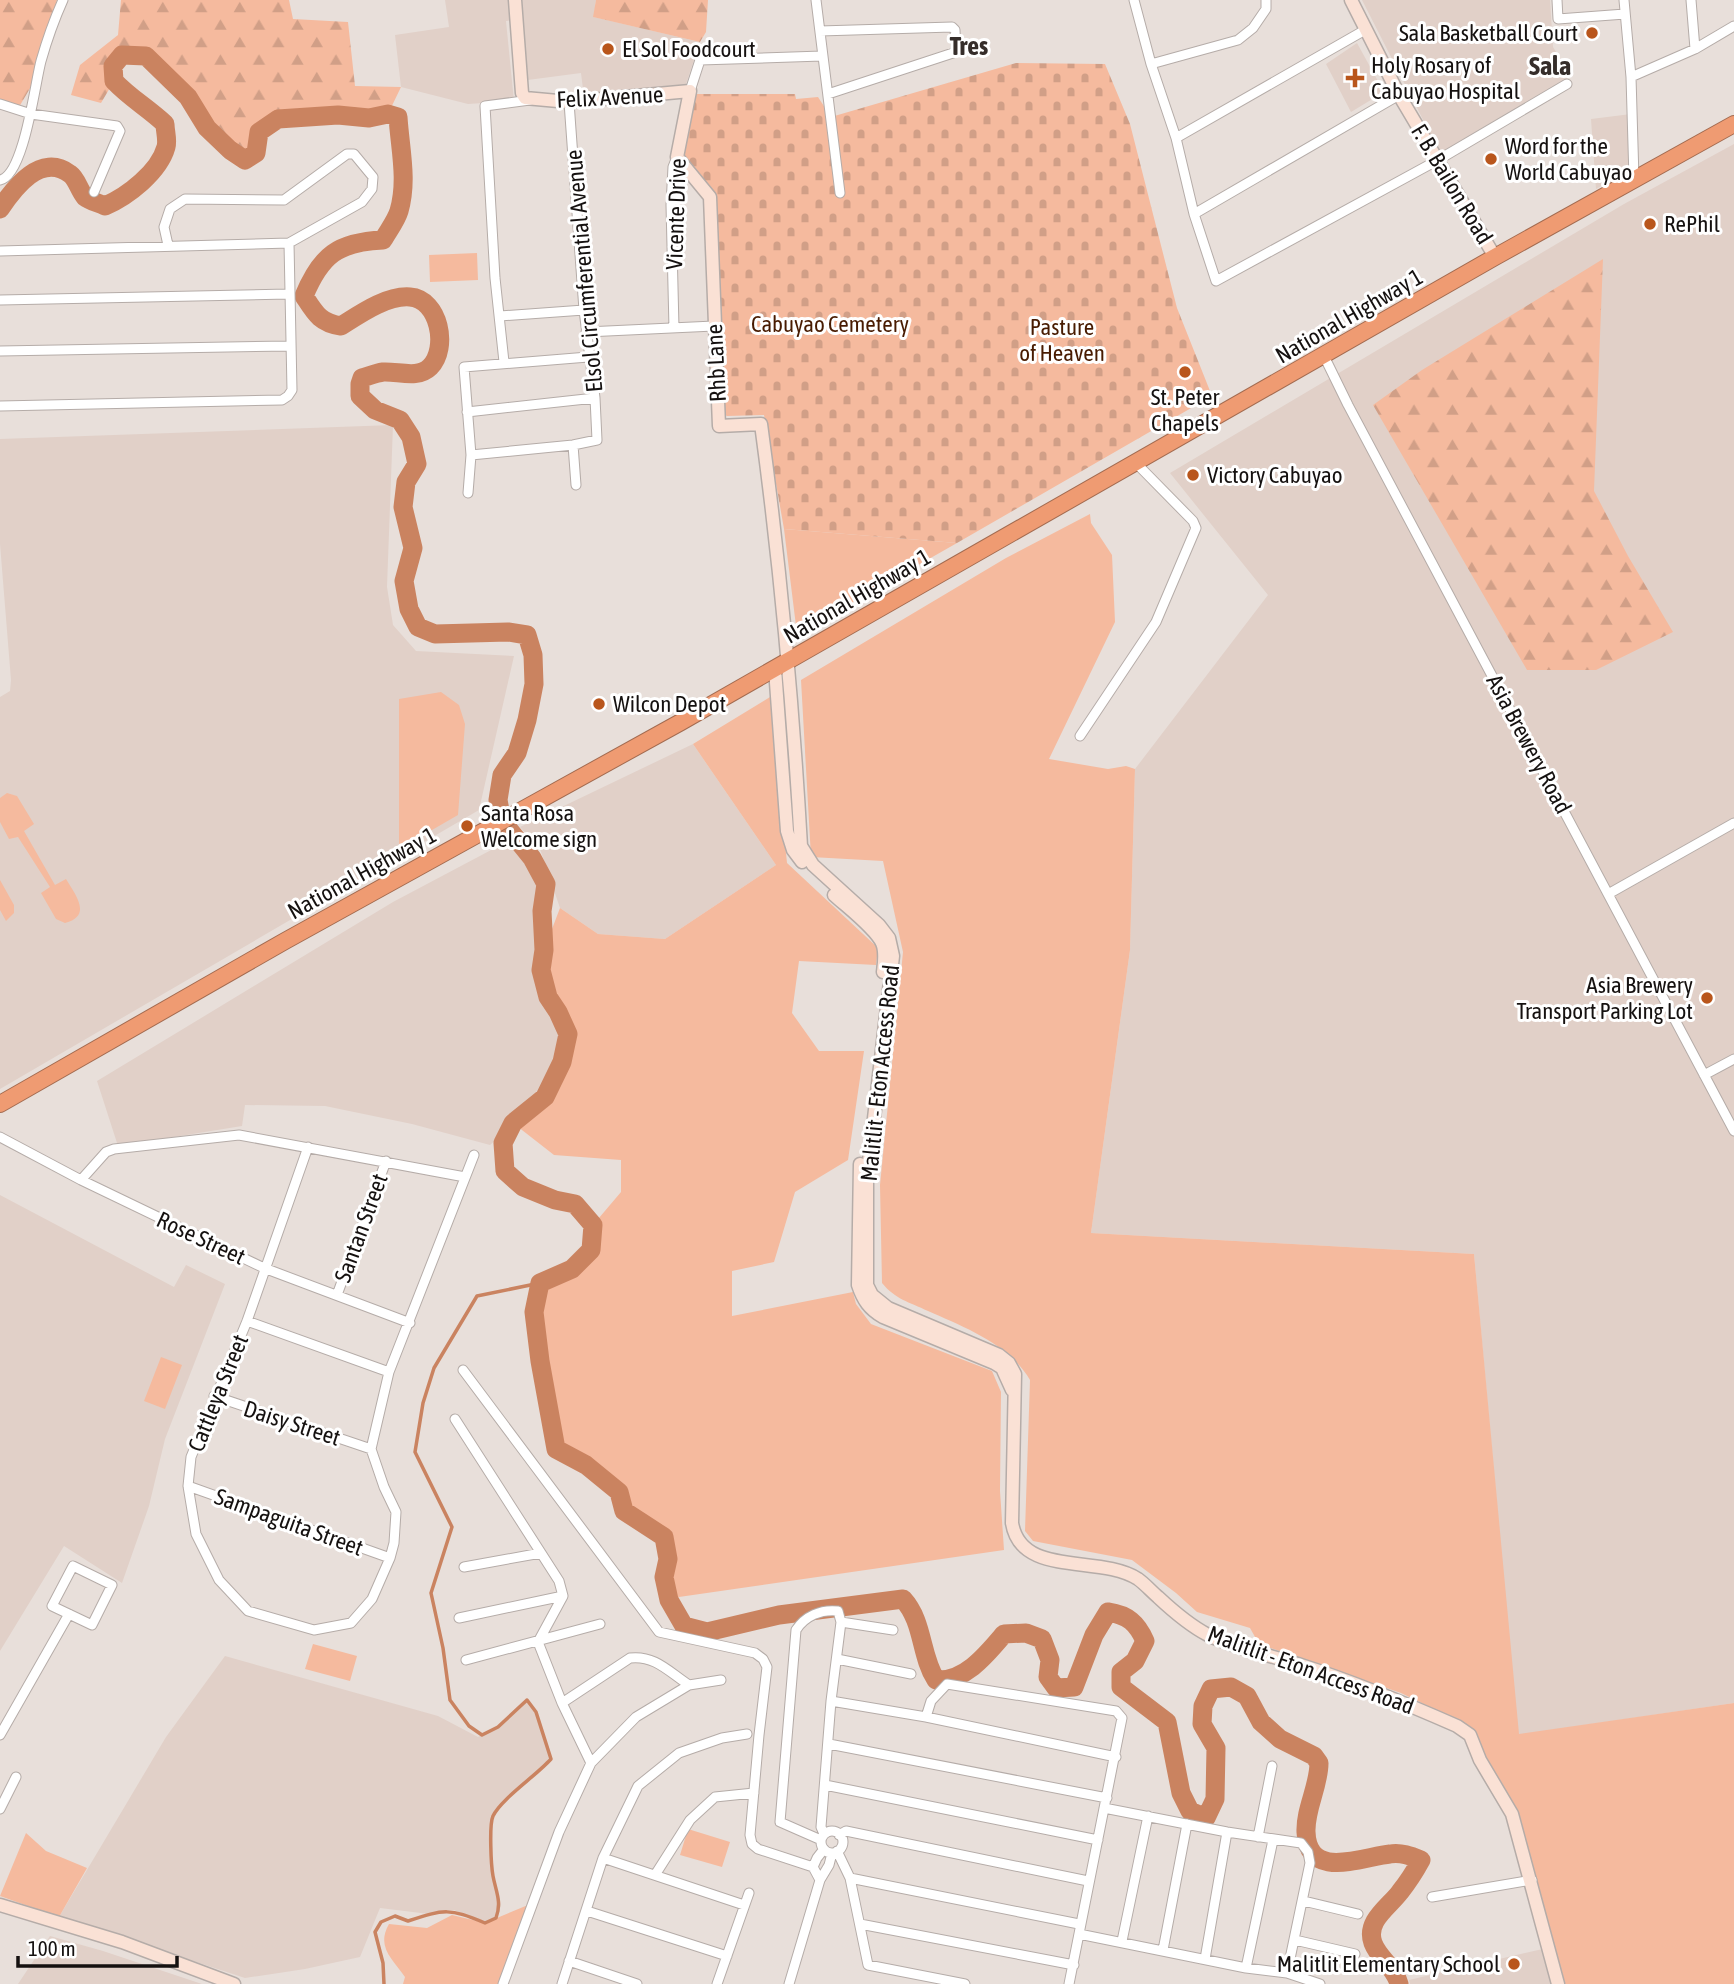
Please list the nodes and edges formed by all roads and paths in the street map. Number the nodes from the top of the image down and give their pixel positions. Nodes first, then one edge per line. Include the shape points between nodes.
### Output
1 (64, 0) edge
2 (515, 0) edge
3 (816, 0) edge
4 (1134, 0) edge
5 (1142, 0) edge
6 (1266, 0) edge
7 (1351, 0) edge
8 (1557, 0) edge
9 (1624, 0) edge
10 (1691, 0) edge
11 (1625, 14) junction
12 (1734, 26) edge
13 (1365, 30) junction
14 (820, 31) junction
15 (1695, 49) junction
16 (822, 56) junction
17 (1151, 64) junction
18 (1630, 77) junction
19 (1567, 84) dead end
20 (690, 91) junction
21 (828, 94) junction
22 (1399, 95) junction
23 (530, 100) junction
24 (569, 102) junction
25 (0, 104) edge
26 (31, 114) junction
27 (1734, 124) edge
28 (1176, 138) junction
29 (677, 157) junction
30 (1438, 160) junction
31 (0, 180) edge
32 (1634, 180) junction
33 (94, 192) dead end
34 (840, 193) dead end
35 (1194, 214) junction
36 (289, 243) junction
37 (168, 245) junction
38 (0, 251) edge
39 (1495, 257) junction
40 (288, 294) junction
41 (0, 300) edge
42 (584, 310) junction
43 (500, 316) junction
44 (714, 326) junction
45 (674, 328) junction
46 (586, 332) junction
47 (290, 346) junction
48 (0, 351) edge
49 (588, 356) junction
50 (1324, 356) junction
51 (504, 362) junction
52 (595, 398) junction
53 (0, 406) edge
54 (467, 412) junction
55 (573, 445) junction
56 (471, 455) junction
57 (1136, 463) junction
58 (576, 485) dead end
59 (468, 494) dead end
60 (782, 665) junction
61 (1080, 736) dead end
62 (794, 748) junction
63 (781, 753) junction
64 (1734, 823) edge
65 (1610, 893) junction
66 (1734, 1059) edge
67 (1704, 1075) junction
68 (0, 1104) edge
69 (1734, 1131) edge
70 (0, 1137) edge
71 (308, 1147) junction
72 (474, 1155) dead end
73 (386, 1161) junction
74 (465, 1177) junction
75 (81, 1180) junction
76 (264, 1268) junction
77 (337, 1295) junction
78 (247, 1321) junction
79 (410, 1323) junction
80 (463, 1370) dead end
81 (389, 1372) junction
82 (1013, 1391) junction
83 (214, 1396) junction
84 (455, 1419) dead end
85 (371, 1449) junction
86 (188, 1486) junction
87 (541, 1553) junction
88 (390, 1558) junction
89 (464, 1567) dead end
90 (563, 1596) junction
91 (69, 1614) junction
92 (459, 1618) dead end
93 (841, 1622) junction
94 (600, 1624) dead end
95 (893, 1630) dead end
96 (538, 1642) junction
97 (837, 1659) junction
98 (466, 1660) dead end
99 (911, 1674) dead end
100 (720, 1680) dead end
101 (689, 1685) junction
102 (831, 1701) junction
103 (562, 1703) junction
104 (926, 1717) junction
105 (747, 1734) dead end
106 (0, 1735) edge
107 (829, 1744) junction
108 (1116, 1757) junction
109 (591, 1763) junction
110 (1272, 1766) dead end
111 (16, 1777) dead end
112 (825, 1785) junction
113 (754, 1793) junction
114 (1106, 1803) junction
115 (0, 1810) edge
116 (1148, 1816) junction
117 (1187, 1824) junction
118 (1227, 1832) junction
119 (839, 1835) junction
120 (1258, 1837) junction
121 (1098, 1840) junction
122 (1273, 1840) junction
123 (828, 1846) junction
124 (603, 1858) junction
125 (813, 1867) junction
126 (655, 1875) junction
127 (850, 1878) junction
128 (820, 1880) junction
129 (1532, 1880) junction
130 (1088, 1881) junction
131 (749, 1893) dead end
132 (1432, 1897) dead end
133 (1304, 1901) junction
134 (0, 1905) edge
135 (744, 1905) junction
136 (587, 1911) junction
137 (1357, 1914) dead end
138 (860, 1924) junction
139 (1079, 1929) junction
140 (1295, 1940) junction
141 (1122, 1941) junction
142 (1163, 1950) junction
143 (1355, 1954) dead end
144 (727, 1956) junction
145 (1205, 1959) junction
146 (569, 1961) junction
147 (1074, 1965) junction
148 (1246, 1968) junction
149 (1287, 1973) junction
150 (234, 1984) edge
151 (503, 1984) edge
152 (562, 1984) edge
153 (637, 1984) edge
154 (717, 1984) edge
155 (789, 1984) edge
156 (965, 1984) edge
157 (1069, 1984) edge
158 (1320, 1984) edge
159 (1558, 1984) edge

1 - 26 street via 40,64
2 - 23 street via 522,93
3 - 14 street
4 - 5 street
4 - 17 street
6 - 17 street via 1266,9 1253,28 1238,40
7 - 13 street, F. B. Bailon Road
8 - 11 street via 1558,19
9 - 11 street
10 - 15 street
11 - 18 street
12 - 15 street
13 - 22 street, F. B. Bailon Road
13 - 28 street
14 - 16 street
14 - 21 street via 956,30 953,53
15 - 18 street
16 - 20 street, Vicente Drive via 700,60
16 - 21 street
17 - 28 street
18 - 32 street
19 - 30 street
20 - 24 street, Felix Avenue
20 - 29 street, Vicente Drive
21 - 34 street
22 - 30 street, F. B. Bailon Road
22 - 35 street
23 - 24 street, Felix Avenue
23 - 43 street via 485,106
24 - 42 street, Elsol Circumferential Avenue
25 - 26 street
26 - 31 street via 10,174
26 - 33 street via 117,126 120,131
27 - 32 highway, National Highway 1
28 - 35 street
29 - 44 street, Rhb Lane via 709,197
29 - 45 street, Vicente Drive via 671,205
30 - 35 street via 1216,281
30 - 39 street, F. B. Bailon Road
32 - 39 highway, National Highway 1
36 - 37 street
36 - 37 street via 362,202 372,189 373,177 354,154 347,154 284,201 185,199 170,209 164,227
36 - 40 street
37 - 38 street
39 - 50 highway, National Highway 1
40 - 41 street
40 - 47 street
42 - 43 street
42 - 46 street, Elsol Circumferential Avenue
43 - 51 street
44 - 45 street
44 - 60 street, Rhb Lane via 719,426 761,424 775,529
45 - 46 street
46 - 49 street, Elsol Circumferential Avenue
47 - 48 street
47 - 53 street via 292,390 282,400
49 - 51 street
49 - 52 street, Elsol Circumferential Avenue
50 - 57 highway, National Highway 1
50 - 65 street, Asia Brewery Road
51 - 54 street via 464,367
52 - 54 street
52 - 55 street, Elsol Circumferential Avenue via 597,440
54 - 56 street
55 - 56 street
55 - 58 street
56 - 59 street
57 - 60 highway, National Highway 1
57 - 61 street via 1196,528 1156,622
60 - 62 street, Malitlit - Eton Access Road
60 - 63 street, Malitlit - Eton Access Road
60 - 68 highway, National Highway 1
62 - 63 street
62 - 82 street, Malitlit - Eton Access Road via 801,846 813,865 890,938 893,956 867,1178 867,1285 888,1308 999,1355 1014,1374
63 - 82 street, Malitlit - Eton Access Road via 787,831 793,850 875,933 885,959 858,1180 858,1285 862,1298 884,1317 994,1363 1002,1368
64 - 65 street
65 - 67 street, Asia Brewery Road
66 - 67 street
67 - 69 street, Asia Brewery Road
70 - 75 street, Rose Street
71 - 73 street
71 - 75 street via 239,1135 114,1149
71 - 76 street, Cattleya Street
72 - 74 street
73 - 74 street
73 - 77 street, Santan Street
74 - 79 street
75 - 76 street, Rose Street
76 - 77 street, Rose Street
76 - 78 street, Cattleya Street
77 - 79 street, Rose Street
78 - 81 street
78 - 83 street, Cattleya Street
79 - 81 street
80 - 113 street via 659,1633 755,1653 764,1659 767,1667
81 - 85 street
82 - 129 street, Malitlit - Eton Access Road via 1012,1524 1020,1546 1039,1557 1102,1567 1138,1579 1177,1615 1212,1637 1348,1680 1457,1726 1470,1735 1512,1814
83 - 85 street, Daisy Street
83 - 86 street, Cattleya Street via 191,1457
84 - 87 street
85 - 88 street, Cattleya Street via 396,1512
86 - 88 street, Sampaguita Street
86 - 88 street, Cattleya Street via 196,1534 219,1580 248,1611 314,1630 351,1623 372,1599
87 - 89 street
87 - 90 street
90 - 92 street
90 - 96 street
91 - 91 street via 92,1625 112,1585 73,1566 52,1606
91 - 106 street
93 - 95 street
93 - 97 street
93 - 123 street via 838,1611 831,1610 805,1618 796,1630 780,1822
94 - 96 street
96 - 98 street
96 - 103 street
97 - 99 street
97 - 102 street
100 - 101 street
101 - 103 street via 650,1658 630,1658
101 - 109 street via 636,1717
102 - 104 street
102 - 107 street
103 - 109 street
104 - 108 street
104 - 108 street via 931,1701 947,1684 1116,1711 1122,1718
105 - 124 street via 679,1752 638,1786
107 - 112 street
107 - 114 street
108 - 114 street
109 - 151 street via 559,1832
110 - 120 street
111 - 115 street
112 - 121 street
112 - 123 street via 821,1827
113 - 125 street via 752,1844
113 - 126 street via 715,1797 690,1819
114 - 116 street
114 - 121 street
116 - 117 street
116 - 141 street
117 - 118 street
117 - 142 street
118 - 120 street
118 - 145 street
119 - 123 street via 842,1842
119 - 123 street via 832,1831
119 - 130 street via 846,1831
120 - 122 street
121 - 130 street
122 - 133 street via 1301,1843 1308,1852
122 - 148 street
123 - 125 street
123 - 127 street
123 - 128 street via 829,1865
124 - 126 street
124 - 136 street
125 - 128 street
126 - 135 street
127 - 138 street
127 - 139 street
128 - 155 street
129 - 132 street
129 - 159 street, Malitlit - Eton Access Road
130 - 139 street
131 - 135 street
133 - 137 street
133 - 140 street
134 - 150 street via 122,1942
135 - 144 street
136 - 144 street
136 - 146 street
138 - 147 street
138 - 156 street via 868,1965
139 - 141 street
139 - 147 street
140 - 143 street
140 - 149 street
141 - 142 street
142 - 145 street
144 - 154 street
145 - 148 street
146 - 152 street
146 - 153 street
147 - 157 street
148 - 149 street
149 - 158 street

